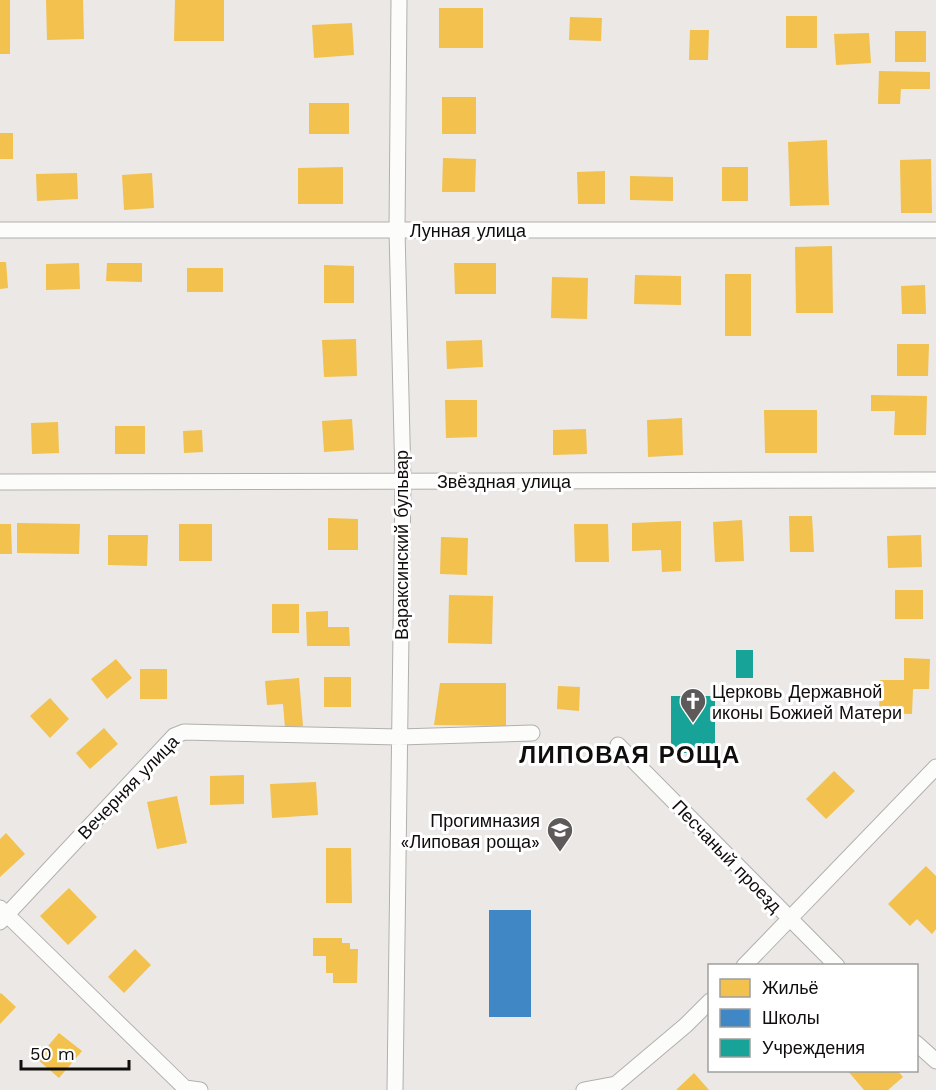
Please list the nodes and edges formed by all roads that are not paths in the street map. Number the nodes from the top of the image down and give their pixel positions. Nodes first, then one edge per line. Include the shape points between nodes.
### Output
1 (399, 0) edge
2 (0, 230) edge
3 (397, 230) junction
4 (936, 230) edge
5 (936, 480) edge
6 (403, 481) junction
7 (0, 482) edge
8 (532, 733) dead end
9 (399, 737) junction
10 (618, 745) dead end
11 (936, 767) edge
12 (2, 915) edge
13 (789, 920) junction
14 (746, 964) edge
15 (835, 964) edge
16 (708, 1003) edge
17 (918, 1044) edge
18 (936, 1061) edge
19 (619, 1087) edge
20 (190, 1089) edge
21 (395, 1090) edge
22 (584, 1090) edge

1 - 3 street, Вараксинский бульвар
2 - 3 street, Лунная улица
3 - 4 street, Лунная улица
3 - 6 street, Вараксинский бульвар
5 - 6 street, Звёздная улица
6 - 7 street, Звёздная улица
6 - 9 street, Вараксинский бульвар
8 - 9 street
9 - 12 street, Вечерняя улица via 184,732 174,736
9 - 21 street, Вараксинский бульвар
10 - 13 street, Песчаный проезд
11 - 13 street
12 - 20 street
13 - 14 street
13 - 15 street, Песчаный проезд
16 - 19 street
17 - 18 street
19 - 22 street

